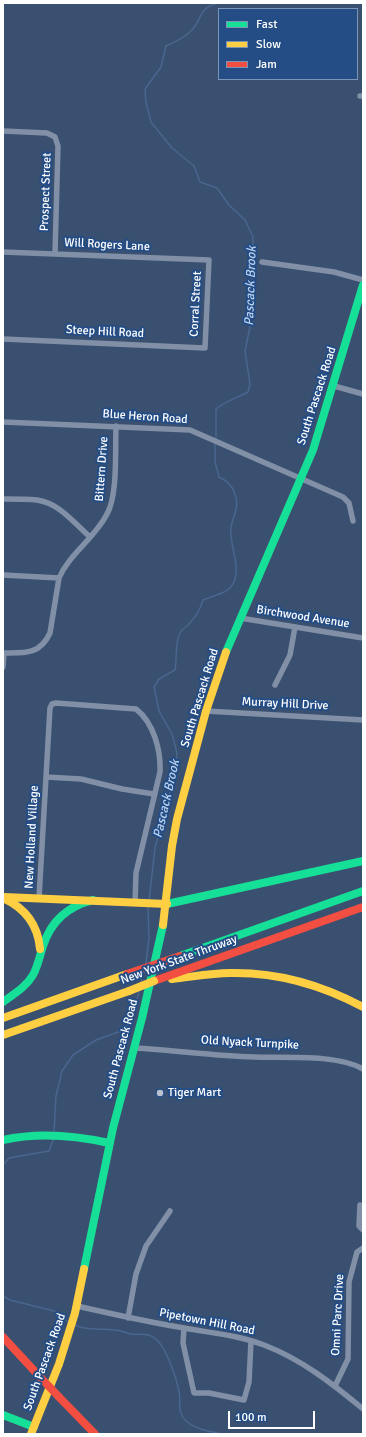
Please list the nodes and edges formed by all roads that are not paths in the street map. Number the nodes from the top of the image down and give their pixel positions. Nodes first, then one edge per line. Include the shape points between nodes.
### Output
1 (3, 131) edge
2 (3, 252) edge
3 (55, 253) junction
4 (210, 260) joint
5 (262, 262) dead end
6 (363, 280) edge
7 (363, 285) edge
8 (3, 339) edge
9 (205, 348) joint
10 (334, 386) junction
11 (363, 394) edge
12 (3, 422) edge
13 (116, 426) junction
14 (301, 478) junction
15 (3, 499) edge
16 (353, 521) dead end
17 (90, 536) junction
18 (3, 575) edge
19 (59, 578) junction
20 (240, 618) junction
21 (296, 627) junction
22 (363, 638) edge
23 (4, 653) edge
24 (3, 667) edge
25 (275, 685) dead end
26 (206, 711) junction
27 (363, 720) edge
28 (46, 777) junction
29 (154, 794) junction
30 (363, 861) edge
31 (363, 891) edge
32 (3, 897) edge
33 (39, 898) junction
34 (93, 900) junction
35 (139, 903) junction
36 (167, 904) junction
37 (363, 907) edge
38 (37, 966) junction
39 (185, 974) junction
40 (3, 1002) edge
41 (363, 1007) edge
42 (3, 1018) edge
43 (3, 1035) edge
44 (134, 1048) junction
45 (363, 1069) edge
46 (3, 1140) edge
47 (109, 1143) junction
48 (360, 1205) dead end
49 (170, 1211) dead end
50 (363, 1230) edge
51 (363, 1248) edge
52 (77, 1306) junction
53 (128, 1318) junction
54 (184, 1328) junction
55 (3, 1336) edge
56 (251, 1341) junction
57 (335, 1386) junction
58 (363, 1409) edge
59 (3, 1415) edge
60 (33, 1430) edge
61 (95, 1434) edge

1 - 3 street, Prospect Street via 47,133 55,137 58,146
2 - 3 street, Will Rogers Lane
3 - 4 street, Will Rogers Lane
4 - 9 street, Corral Street
5 - 6 street via 334,272
7 - 10 main road, South Pascack Road
8 - 9 street, Steep Hill Road
10 - 11 street
10 - 14 main road, South Pascack Road via 320,431
12 - 13 street, Blue Heron Road
13 - 14 street, Blue Heron Road via 190,430
13 - 17 street, Bittern Drive via 111,505 107,515
14 - 16 street, Blue Heron Road via 343,497 349,503
14 - 20 main road, South Pascack Road
15 - 17 street via 50,503
17 - 19 street, Bittern Drive via 68,561
18 - 19 street
19 - 23 street, Bittern Drive via 50,633 46,641 32,652
20 - 21 street, Birchwood Avenue
20 - 26 main road, South Pascack Road
21 - 22 street, Birchwood Avenue
21 - 25 street via 290,655
23 - 24 street
26 - 27 street, Murray Hill Drive
26 - 36 main road, South Pascack Road via 177,819
28 - 29 street, New Holland Village via 81,779
28 - 29 street, New Holland Village via 52,704 132,708 142,714 158,745 160,772
28 - 33 street, New Holland Village
29 - 35 street, New Holland Village via 136,873
30 - 36 main road
31 - 42 main road, New York State Thruway, bridge
32 - 33 main road
32 - 38 main road via 22,909 35,927 40,947
33 - 34 main road
34 - 35 main road
34 - 38 main road via 73,907 56,920 47,935
35 - 36 main road
36 - 44 main road, South Pascack Road via 156,961
37 - 39 main road, New York State Thruway
38 - 40 main road via 27,983
39 - 41 main road via 230,973 280,977 321,988
39 - 43 main road, New York State Thruway, bridge via 154,981
44 - 45 street, Old Nyack Turnpike via 349,1062
44 - 47 main road, South Pascack Road
46 - 47 main road via 28,1135 58,1134
47 - 52 main road, South Pascack Road
48 - 50 street via 359,1226
49 - 53 street via 146,1246 136,1274
51 - 57 street, Omni Parc Drive via 357,1252 349,1282 348,1359
52 - 53 street, Pipetown Hill Road
52 - 60 main road, South Pascack Road via 56,1372
53 - 54 street, Pipetown Hill Road
54 - 56 street, Pipetown Hill Road
54 - 56 street via 183,1343 194,1393 209,1393 244,1400
55 - 61 main road, bridge
56 - 57 street, Pipetown Hill Road via 287,1356
57 - 58 street, Pipetown Hill Road
59 - 60 main road

